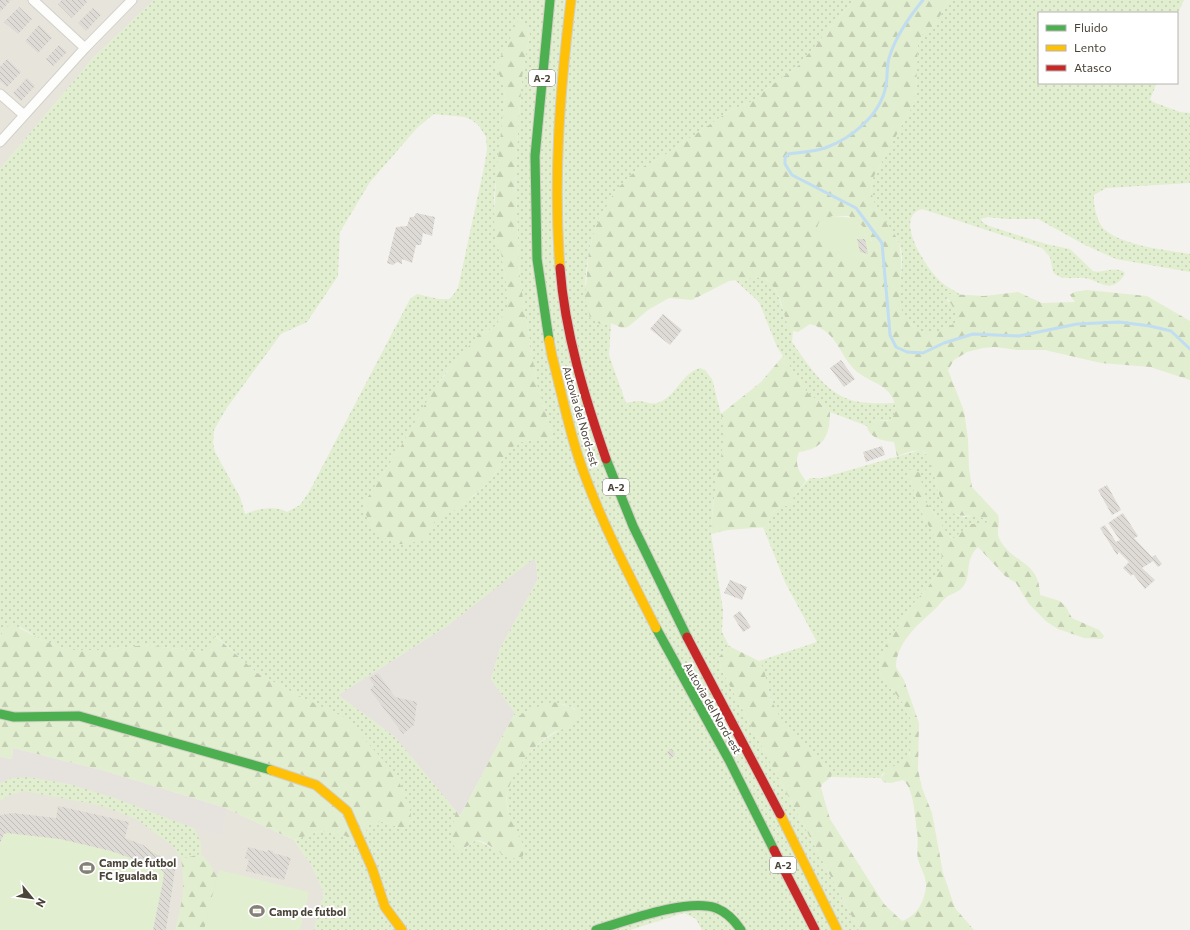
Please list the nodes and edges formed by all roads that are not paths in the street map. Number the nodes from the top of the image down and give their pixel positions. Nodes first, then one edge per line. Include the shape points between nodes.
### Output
1 (33, 0) edge
2 (132, 0) edge
3 (550, 0) edge
4 (571, 0) edge
5 (85, 48) junction
6 (0, 94) edge
7 (24, 115) junction
8 (0, 142) edge
9 (0, 714) edge
10 (402, 930) edge
11 (596, 930) edge
12 (741, 930) edge
13 (815, 930) edge
14 (837, 930) edge

1 - 5 street
2 - 5 street
3 - 13 main road, Autovia del Nord-est / A-2 via 535,156 537,259 552,356 579,458 621,559 670,656 729,760
4 - 14 main road, Autovia del Nord-est / A-2 via 558,137 557,225 560,274 566,312 586,402 601,449 646,553
5 - 7 street
6 - 7 street
7 - 8 street
9 - 10 main road via 14,717 79,716 246,762 316,785 347,811 372,868 385,907
11 - 12 main road via 670,909 695,906 715,907 730,917

